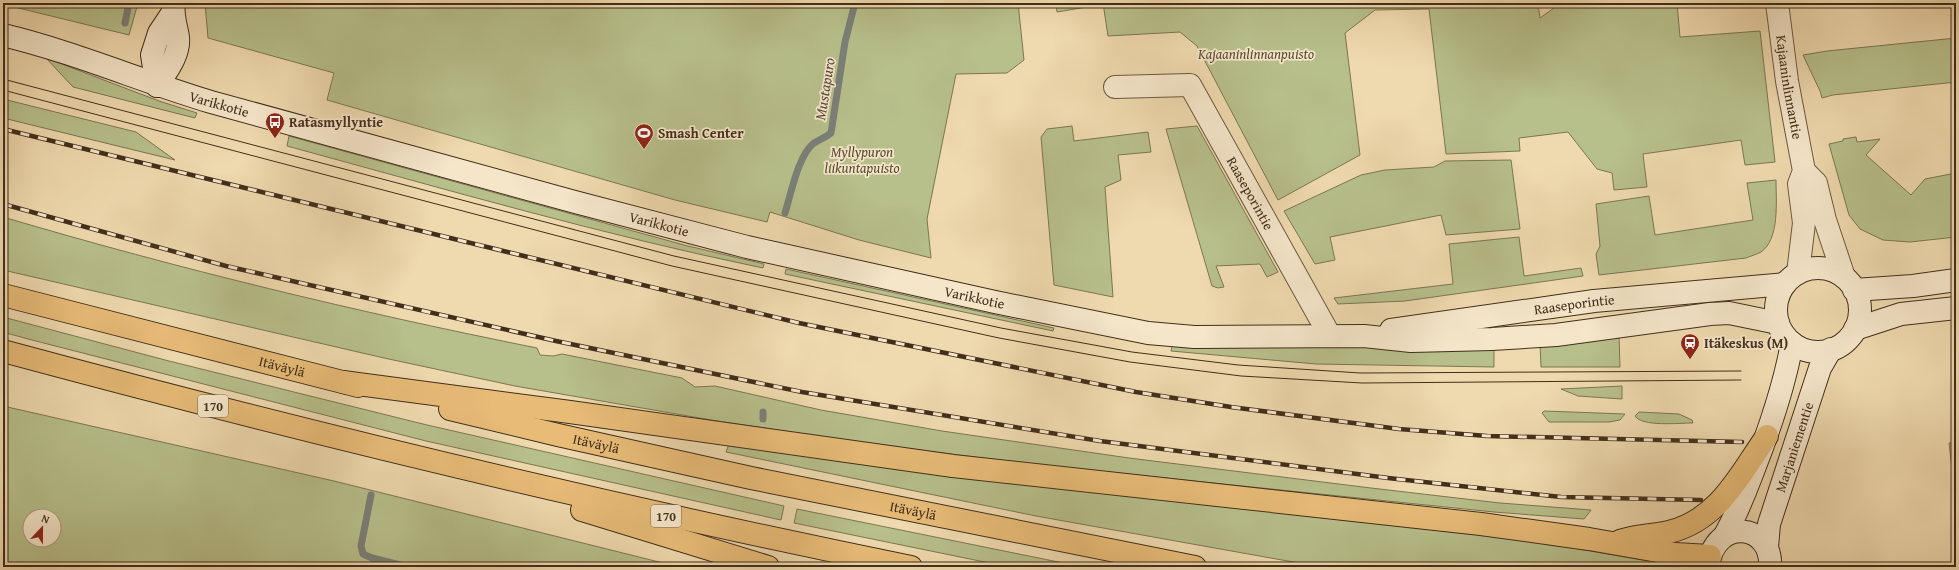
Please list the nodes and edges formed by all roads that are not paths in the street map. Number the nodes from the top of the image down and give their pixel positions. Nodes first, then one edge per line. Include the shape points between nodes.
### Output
1 (1777, 3) edge
2 (173, 8) edge
3 (3, 35) edge
4 (157, 86) junction
5 (1115, 87) dead end
6 (1804, 171) junction
7 (1791, 279) junction
8 (1956, 280) edge
9 (1849, 284) junction
10 (3, 295) edge
11 (1956, 308) edge
12 (1778, 323) junction
13 (1855, 329) junction
14 (1330, 336) junction
15 (1364, 336) junction
16 (1792, 343) junction
17 (1830, 349) junction
18 (3, 351) edge
19 (344, 382) junction
20 (1768, 436) junction
21 (422, 460) junction
22 (1725, 535) junction
23 (1612, 543) junction
24 (1709, 561) edge
25 (1772, 561) edge
26 (768, 567) edge
27 (911, 567) edge
28 (1195, 567) edge

1 - 6 main road, Kajaaninlinnantie via 1787,81
2 - 4 main road via 159,33 152,55
3 - 4 main road, Varikkotie via 61,51
4 - 14 main road, Varikkotie via 747,247 995,302 1148,333 1194,337
5 - 14 main road, Raaseporintie via 1190,86
6 - 7 main road, Kajaaninlinnantie via 1799,184 1804,223
6 - 9 main road, Kajaaninlinnantie via 1816,183 1825,220
7 - 9 main road via 1813,268 1821,268 1830,270
7 - 12 main road via 1778,298
7 - 15 main road, Raaseporintie via 1594,301 1406,327
8 - 9 main road via 1913,286
9 - 13 main road via 1859,305
10 - 19 highway, Itäväylä
11 - 13 main road via 1901,314
12 - 15 main road, Raaseporintie via 1729,313 1556,335 1411,341
12 - 16 main road
13 - 17 main road via 1845,342
14 - 15 main road, Raaseporintie
16 - 17 main road via 1806,350
16 - 20 main road
17 - 25 main road, Marjaniementie via 1820,368 1769,524
18 - 21 highway, 170
19 - 23 highway via 953,466 1481,524
19 - 28 highway, Itäväylä via 558,435 751,478
20 - 22 main road
20 - 23 highway via 1723,500 1689,526 1668,533 1635,536
21 - 26 highway
21 - 27 highway, 170 via 737,532
22 - 24 main road
22 - 25 main road via 1734,531 1758,537
23 - 24 highway

